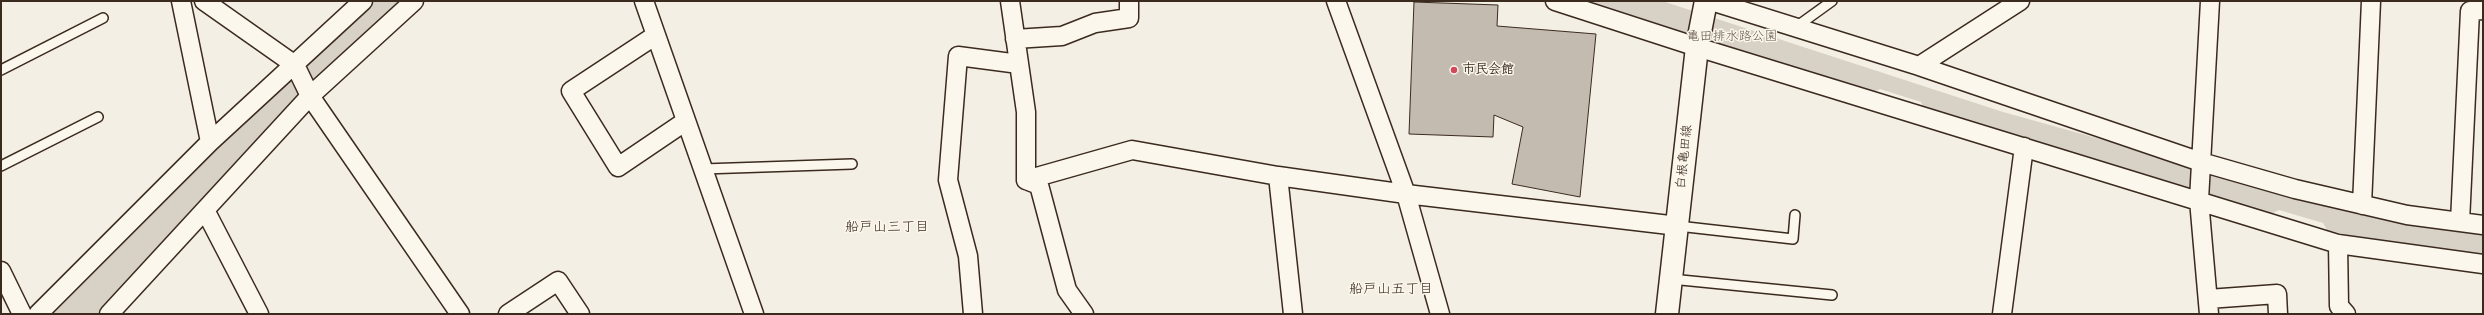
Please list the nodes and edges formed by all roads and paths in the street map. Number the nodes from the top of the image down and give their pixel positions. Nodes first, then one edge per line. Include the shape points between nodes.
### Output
1 (181, 1) edge
2 (204, 1) edge
3 (363, 1) edge
4 (414, 1) edge
5 (644, 1) edge
6 (1010, 1) edge
7 (1129, 1) edge
8 (1336, 1) edge
9 (1555, 1) edge
10 (1706, 1) edge
11 (1711, 1) edge
12 (1832, 1) edge
13 (2020, 1) edge
14 (2210, 1) edge
15 (2371, 1) edge
16 (2483, 10) edge
17 (103, 18) dead end
18 (1796, 28) junction
19 (656, 35) junction
20 (1015, 39) junction
21 (1697, 47) junction
22 (1019, 64) junction
23 (295, 65) junction
24 (1919, 66) junction
25 (1, 70) edge
26 (310, 96) junction
27 (98, 117) dead end
28 (686, 121) junction
29 (210, 142) junction
30 (2024, 147) junction
31 (2202, 162) junction
32 (852, 164) dead end
33 (1, 166) edge
34 (703, 169) junction
35 (1278, 176) junction
36 (1026, 180) junction
37 (1406, 194) junction
38 (2199, 200) junction
39 (2362, 205) junction
40 (205, 210) junction
41 (1795, 215) dead end
42 (2460, 222) junction
43 (2483, 225) edge
44 (1678, 226) junction
45 (2338, 244) junction
46 (2483, 264) edge
47 (1, 271) edge
48 (1671, 279) junction
49 (1832, 295) dead end
50 (2209, 307) edge
51 (22, 314) edge
52 (38, 314) edge
53 (109, 314) edge
54 (259, 314) edge
55 (460, 314) edge
56 (508, 314) edge
57 (580, 314) edge
58 (754, 314) edge
59 (973, 314) edge
60 (1084, 314) edge
61 (1293, 314) edge
62 (1440, 314) edge
63 (1667, 314) edge
64 (2002, 314) edge
65 (2278, 314) edge
66 (2346, 314) edge

1 - 29 street
2 - 23 street
3 - 23 street
4 - 26 street
5 - 19 street
6 - 20 street
7 - 20 street via 1129,18 1095,23 1062,36
8 - 37 street
9 - 21 street
10 - 21 main road, 白根亀田線
11 - 18 street
12 - 18 lane
13 - 24 street
14 - 31 street
15 - 39 street
16 - 42 street via 2470,12
17 - 25 lane
18 - 24 street
19 - 28 street
19 - 28 street via 572,91 618,167
20 - 22 street
21 - 30 street
21 - 44 main road, 白根亀田線
22 - 36 street via 1026,112
22 - 59 street via 958,56 948,180 968,256
23 - 26 street
23 - 29 street
24 - 31 street
26 - 40 street
26 - 55 street
27 - 33 lane
28 - 34 street
29 - 52 street
30 - 38 street
30 - 64 street
31 - 38 street
31 - 39 street
32 - 34 lane
34 - 58 street
35 - 36 street via 1132,150
35 - 37 street
35 - 61 street
36 - 60 street via 1040,185 1067,290
37 - 44 street
37 - 62 street
38 - 45 street
38 - 50 street
39 - 42 street via 2407,216
40 - 53 street
40 - 54 street
41 - 44 lane via 1793,239
42 - 43 street
44 - 48 main road, 白根亀田線
45 - 46 street
45 - 66 street via 2338,306
47 - 51 street
48 - 49 lane
48 - 63 main road, 白根亀田線
50 - 65 street via 2277,294
56 - 57 street via 558,281

